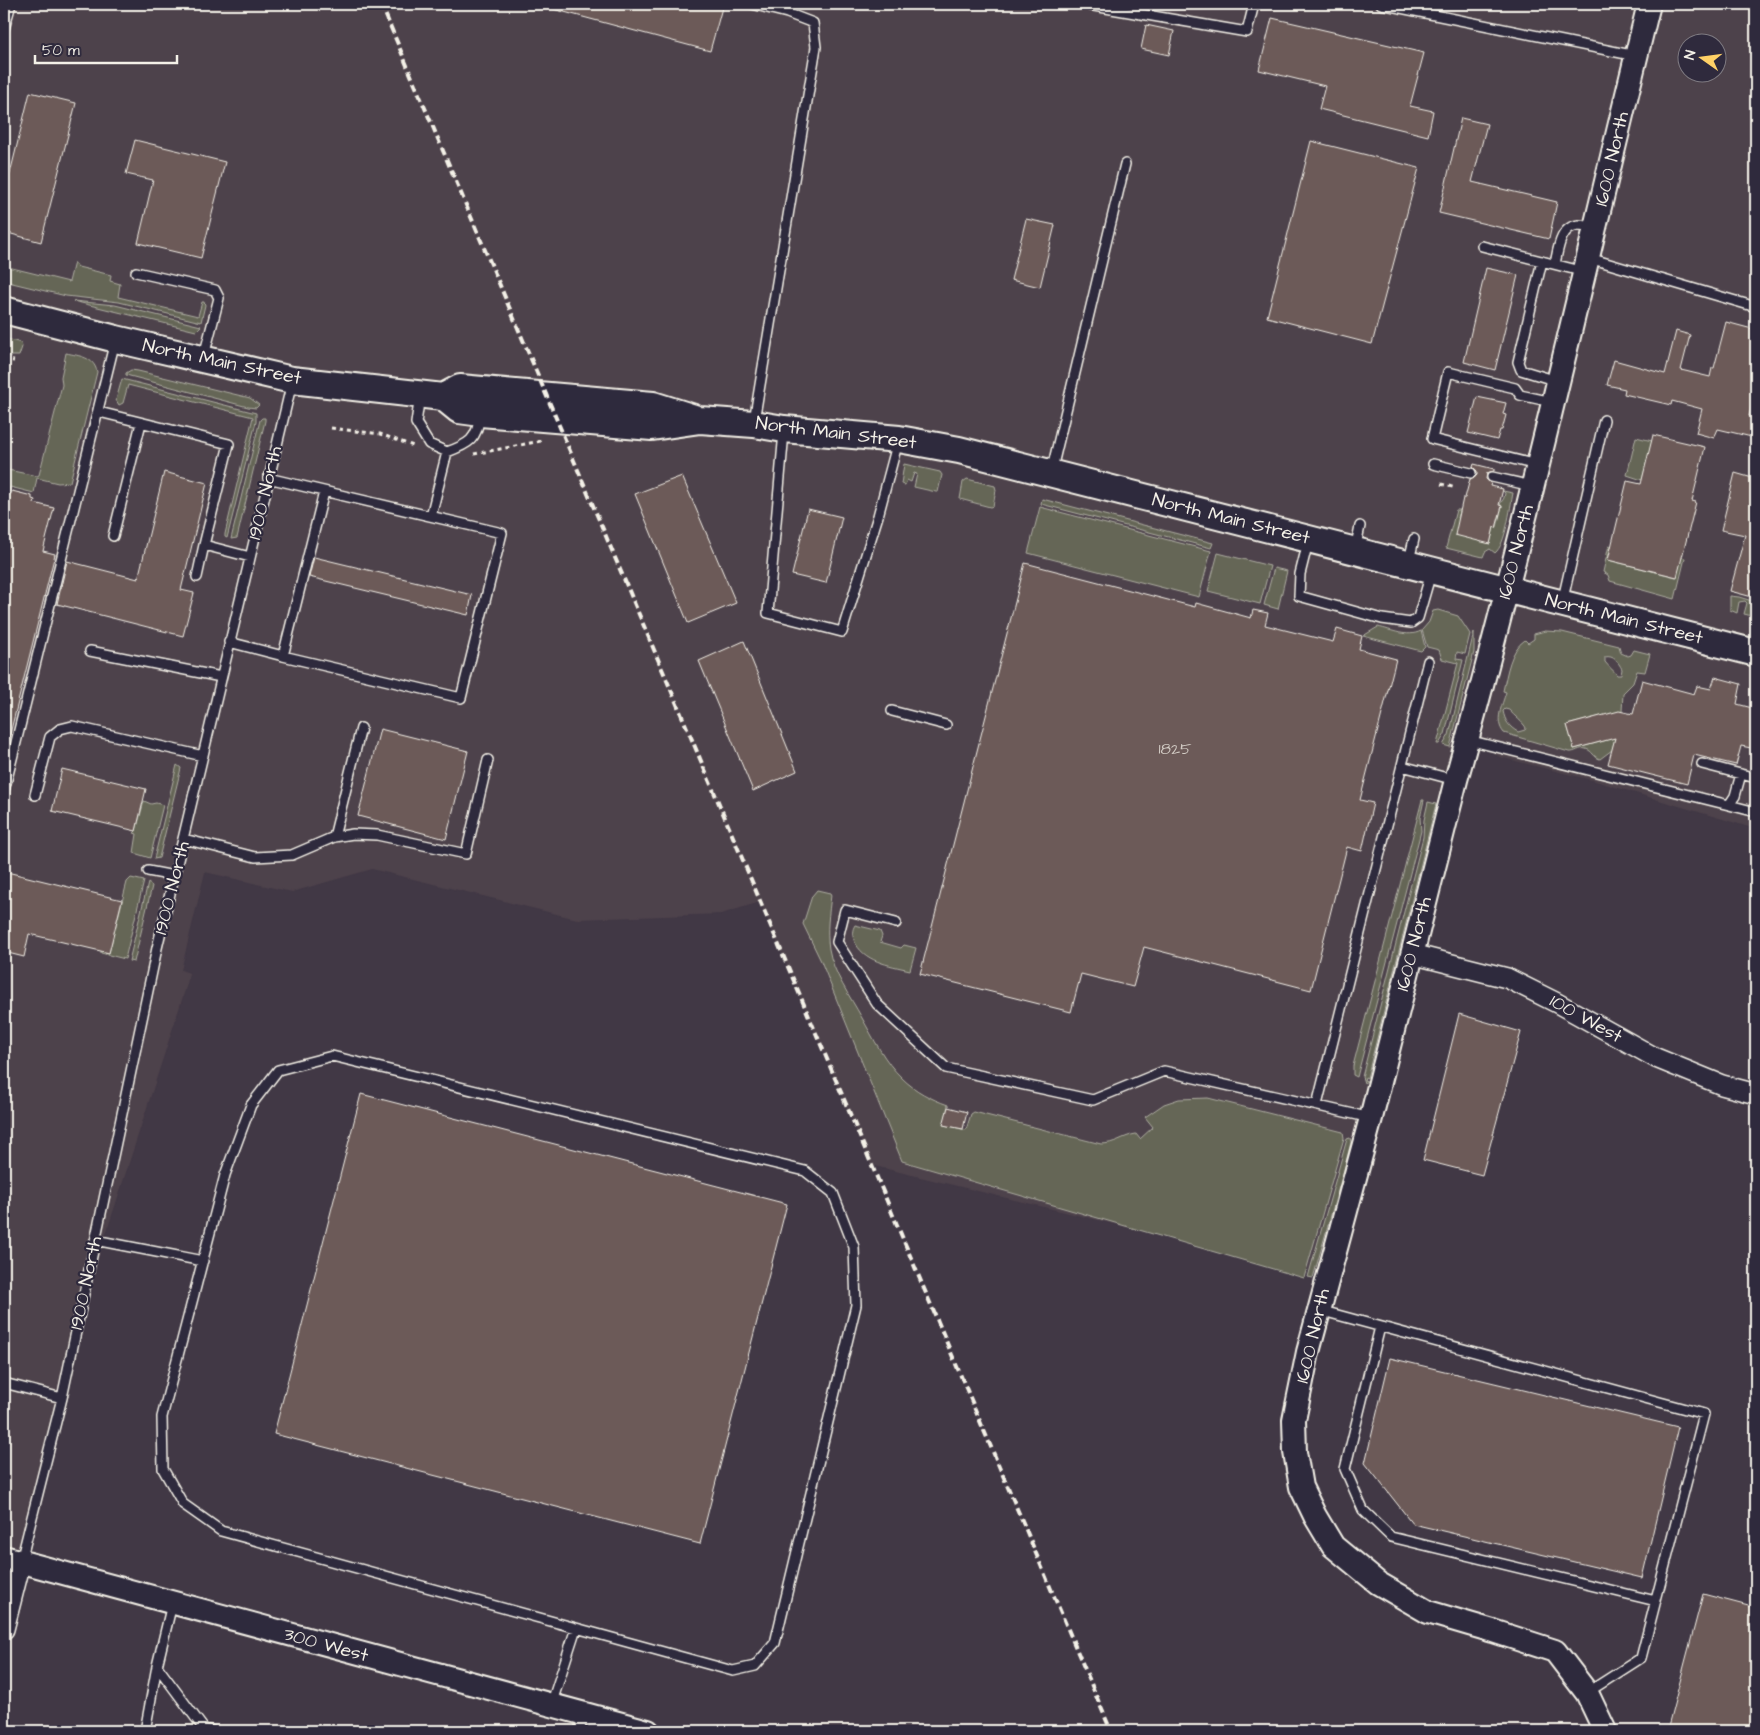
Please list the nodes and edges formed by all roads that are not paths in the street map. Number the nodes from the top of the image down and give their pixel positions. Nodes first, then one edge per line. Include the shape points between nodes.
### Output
1 (10, 4) edge
2 (752, 4) edge
3 (1082, 4) edge
4 (1254, 4) edge
5 (1381, 4) edge
6 (1649, 4) edge
7 (4, 29) edge
8 (1636, 56) junction
9 (1125, 164) dead end
10 (1596, 229) junction
11 (1482, 246) dead end
12 (1542, 261) junction
13 (1555, 264) junction
14 (1587, 265) junction
15 (136, 272) dead end
16 (1756, 308) edge
17 (4, 310) edge
18 (116, 339) junction
19 (203, 359) junction
20 (292, 380) junction
21 (1555, 392) junction
22 (431, 396) junction
23 (98, 412) junction
24 (481, 413) junction
25 (700, 420) junction
26 (1604, 420) dead end
27 (141, 423) junction
28 (754, 424) junction
29 (784, 429) junction
30 (899, 439) junction
31 (447, 452) junction
32 (1433, 464) dead end
33 (1051, 473) junction
34 (1472, 473) dead end
35 (1534, 476) junction
36 (1492, 477) dead end
37 (268, 478) junction
38 (324, 492) junction
39 (431, 516) junction
40 (112, 536) dead end
41 (1309, 539) junction
42 (1414, 539) dead end
43 (204, 545) junction
44 (250, 557) junction
45 (1420, 567) junction
46 (197, 577) dead end
47 (1507, 589) junction
48 (1562, 603) junction
49 (228, 642) junction
50 (90, 651) dead end
51 (1756, 653) edge
52 (283, 656) junction
53 (1428, 661) dead end
54 (221, 677) junction
55 (892, 712) dead end
56 (946, 726) dead end
57 (361, 728) dead end
58 (1467, 740) junction
59 (203, 756) junction
60 (488, 760) dead end
61 (1702, 764) dead end
62 (1402, 766) junction
63 (1741, 774) junction
64 (1756, 778) edge
65 (1456, 780) junction
66 (4, 791) edge
67 (35, 795) dead end
68 (1729, 805) junction
69 (1756, 812) edge
70 (334, 837) junction
71 (184, 839) junction
72 (148, 871) dead end
73 (174, 876) junction
74 (896, 923) dead end
75 (1412, 954) junction
76 (1756, 1094) edge
77 (1317, 1105) junction
78 (1371, 1118) junction
79 (95, 1240) junction
80 (203, 1261) junction
81 (1319, 1310) junction
82 (1380, 1327) junction
83 (4, 1383) edge
84 (62, 1398) junction
85 (12, 1559) edge
86 (1656, 1601) junction
87 (172, 1604) junction
88 (576, 1628) junction
89 (4, 1629) edge
90 (157, 1666) junction
91 (1587, 1693) junction
92 (551, 1706) junction
93 (581, 1723) edge
94 (145, 1731) edge
95 (207, 1731) edge
96 (648, 1731) edge
97 (1606, 1731) edge

1 - 7 lane
2 - 28 lane via 813,23 816,47
3 - 4 lane via 1247,32
5 - 8 lane
6 - 8 street, 1600 North
8 - 10 street, 1600 North
9 - 33 lane
10 - 13 lane via 1579,225 1562,234
10 - 14 street, 1600 North
11 - 12 lane
12 - 13 lane
12 - 21 lane via 1518,362 1521,370
13 - 14 lane
14 - 16 lane
14 - 21 street, 1600 North
15 - 19 lane via 215,290 219,298
17 - 18 main road, North Main Street
18 - 19 main road, North Main Street
18 - 23 lane
19 - 20 main road, North Main Street
20 - 22 main road, North Main Street
20 - 37 lane, 1900 North
21 - 35 street, 1600 North
21 - 35 lane via 1520,395 1515,388 1448,372 1432,439
22 - 24 main road, North Main Street via 459,410
22 - 25 main road, North Main Street via 460,388 538,394 653,405
22 - 31 lane via 416,423 430,444
23 - 27 lane
23 - 66 lane
24 - 25 main road, North Main Street via 652,427
24 - 31 lane via 478,431 465,446
25 - 28 main road, North Main Street
26 - 48 lane
27 - 40 lane
27 - 43 lane via 229,444
28 - 29 main road, North Main Street
29 - 30 main road, North Main Street
29 - 30 lane via 768,613 842,632
30 - 33 main road, North Main Street
31 - 39 lane
32 - 34 lane
33 - 41 main road, North Main Street
35 - 36 lane
35 - 47 street, 1600 North
37 - 38 lane
37 - 44 lane, 1900 North
38 - 39 lane
38 - 52 lane
39 - 52 lane via 502,534 461,698
41 - 45 main road, North Main Street via 1357,538
41 - 45 lane via 1300,574 1299,596 1382,619 1411,623 1418,618
42 - 45 lane
43 - 44 lane
43 - 46 lane
44 - 49 lane, 1900 North
45 - 47 main road, North Main Street
47 - 48 main road, North Main Street
47 - 58 street, 1600 North
48 - 51 main road, North Main Street
49 - 52 lane
49 - 54 lane, 1900 North
50 - 54 lane
53 - 62 lane
54 - 59 lane, 1900 North
55 - 56 lane
57 - 70 lane
58 - 65 street, 1600 North
58 - 68 lane
59 - 67 lane via 72,726 60,729 50,737
59 - 71 lane, 1900 North
60 - 70 lane via 466,854 377,835
61 - 63 lane
62 - 65 lane
62 - 77 lane
63 - 64 lane
63 - 68 lane
65 - 75 street, 1600 North
68 - 69 lane
70 - 71 lane via 292,855 256,857
71 - 73 lane, 1900 North
72 - 73 lane
73 - 79 lane, 1900 North
74 - 77 lane via 845,910 837,942 876,1004 946,1068 1093,1100 1164,1071
75 - 76 street, 100 West via 1507,978 1656,1058 1722,1085
75 - 78 street, 1600 North
77 - 78 lane
78 - 81 street, 1600 North
79 - 80 lane
79 - 84 lane, 1900 North
80 - 88 lane via 162,1417 164,1468 183,1504 222,1531
80 - 88 lane via 225,1174 251,1105 278,1070 332,1056 805,1171 833,1193 854,1247 856,1305 775,1642 755,1666 733,1671
81 - 82 lane
81 - 91 street, 1600 North via 1294,1420 1295,1452 1301,1487 1333,1546 1378,1583 1428,1612 1555,1651
82 - 86 lane via 1345,1469 1363,1510 1391,1537
82 - 86 lane via 1704,1414
83 - 84 lane
84 - 85 lane, 1900 North
85 - 87 street, 300 West
85 - 89 street
86 - 91 lane via 1641,1658
87 - 90 lane
87 - 92 street, 300 West
88 - 92 lane
90 - 94 lane
90 - 95 lane
91 - 97 street, 1600 North
92 - 93 street, 300 West
93 - 96 street, 300 West

